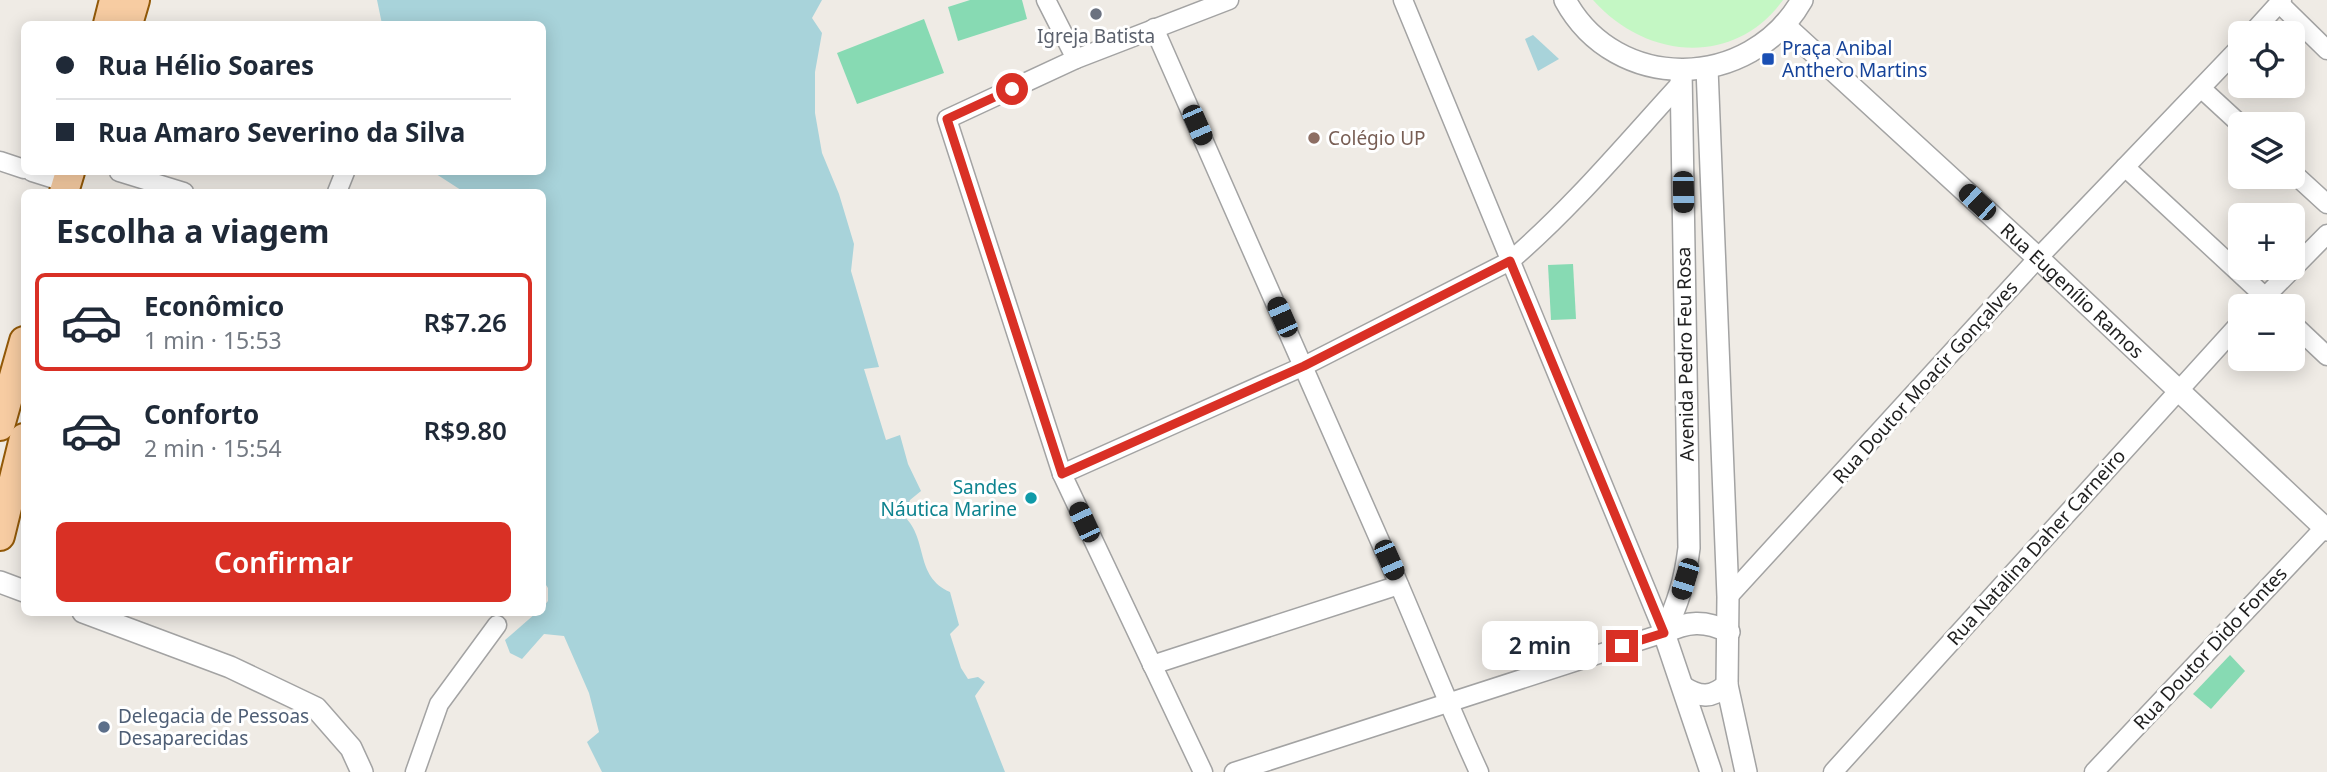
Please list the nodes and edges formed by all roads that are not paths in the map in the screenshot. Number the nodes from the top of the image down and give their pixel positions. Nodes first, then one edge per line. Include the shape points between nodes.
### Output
1 (114, 0) edge
2 (135, 0) edge
3 (1046, 0) edge
4 (1229, 0) edge
5 (1403, 0) edge
6 (1565, 0) edge
7 (1802, 0) edge
8 (2280, 2) edge
9 (109, 21) edge
10 (129, 21) edge
11 (2263, 21) edge
12 (1784, 25) junction
13 (1154, 28) junction
14 (2327, 50) edge
15 (1076, 59) junction
16 (2228, 60) edge
17 (1707, 68) junction
18 (1681, 76) junction
19 (2202, 89) junction
20 (2228, 113) edge
21 (0, 161) edge
22 (2125, 167) junction
23 (21, 168) edge
24 (45, 175) edge
25 (129, 175) edge
26 (74, 182) edge
27 (2305, 184) edge
28 (174, 189) edge
29 (2327, 204) edge
30 (2327, 234) edge
31 (2038, 258) junction
32 (1510, 261) junction
33 (2256, 294) edge
34 (2273, 294) edge
35 (2305, 335) edge
36 (2228, 336) edge
37 (21, 352) edge
38 (2327, 356) edge
39 (1304, 366) junction
40 (2178, 390) junction
41 (0, 426) edge
42 (21, 450) edge
43 (1062, 474) junction
44 (2326, 528) edge
45 (0, 534) edge
46 (0, 582) edge
47 (1399, 584) junction
48 (21, 590) edge
49 (1728, 597) junction
50 (94, 616) edge
51 (497, 625) dead end
52 (1728, 632) junction
53 (1664, 633) junction
54 (1152, 665) junction
55 (1727, 685) junction
56 (1683, 687) junction
57 (1448, 704) junction
58 (362, 772) edge
59 (415, 772) edge
60 (1203, 772) edge
61 (1234, 772) edge
62 (1479, 772) edge
63 (1710, 772) edge
64 (1746, 772) edge
65 (1833, 772) edge
66 (2094, 772) edge

1 - 9 main road
2 - 10 main road
3 - 15 street
4 - 13 street
5 - 32 street
6 - 18 street via 1582,25 1614,51
7 - 12 street
8 - 11 street
8 - 14 street
12 - 17 street via 1748,54
12 - 31 street, Rua Eugenílio Ramos
13 - 15 street
13 - 39 street
15 - 43 street via 947,119
16 - 19 street, Rua Doutor Moacir Gonçalves
17 - 18 street
17 - 49 street, Avenida Pedro Feu Rosa
18 - 32 street via 1571,203
18 - 53 street, Avenida Pedro Feu Rosa via 1689,548 1679,602
19 - 20 street
19 - 22 street, Rua Doutor Moacir Gonçalves
21 - 23 street
22 - 31 street, Rua Doutor Moacir Gonçalves
22 - 33 street
24 - 26 street
25 - 28 street
27 - 29 street
30 - 34 street
31 - 40 street, Rua Eugenílio Ramos
31 - 49 street, Rua Doutor Moacir Gonçalves
32 - 39 street
32 - 53 street
35 - 38 street
36 - 40 street, Rua Natalina Daher Carneiro
37 - 41 main road
39 - 43 street
39 - 47 street
40 - 44 street, Rua Eugenílio Ramos
40 - 65 street, Rua Natalina Daher Carneiro
42 - 45 main road
43 - 54 street
44 - 66 street, Rua Doutor Dido Fontes
46 - 48 street
47 - 54 street
47 - 57 street
49 - 52 street, Avenida Pedro Feu Rosa
50 - 58 street via 230,667 316,708 351,748
51 - 59 street via 439,704
52 - 53 street via 1716,625 1689,623
52 - 55 street
53 - 56 street
53 - 57 street
54 - 60 street
55 - 56 street via 1705,696
55 - 64 street
56 - 63 street
57 - 61 street
57 - 62 street

